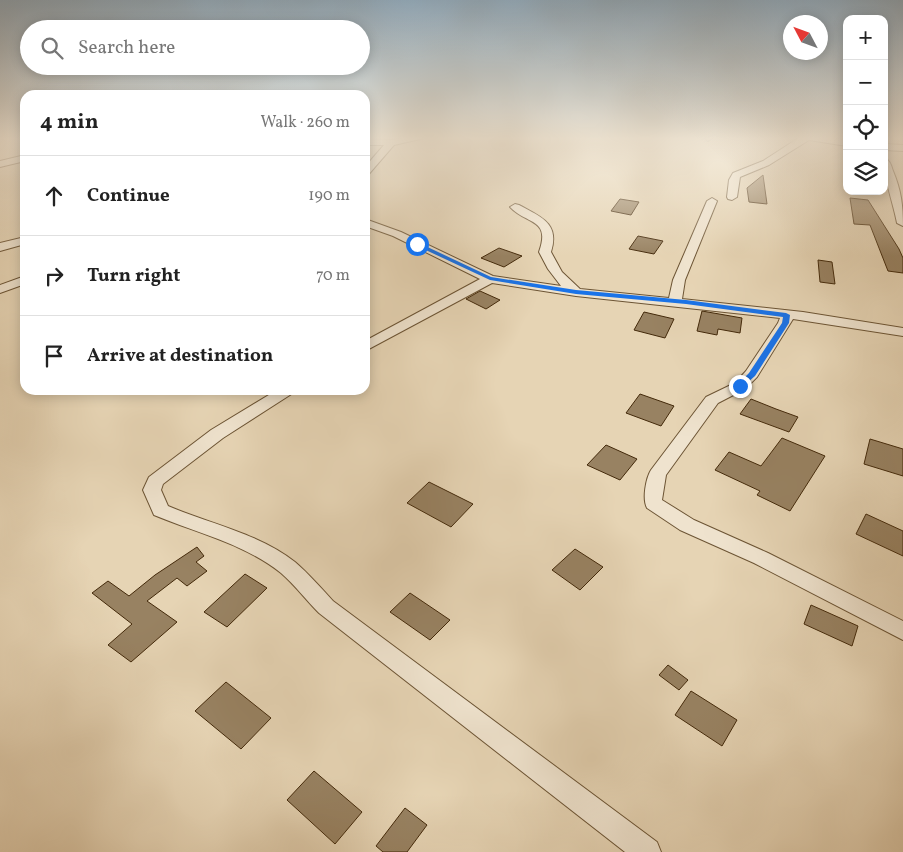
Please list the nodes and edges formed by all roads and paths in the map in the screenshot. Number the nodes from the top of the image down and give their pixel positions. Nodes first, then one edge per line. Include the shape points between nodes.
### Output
1 (735, 177) edge
2 (891, 177) edge
3 (732, 197) dead end
4 (712, 201) dead end
5 (515, 207) dead end
6 (903, 223) edge
7 (370, 224) edge
8 (20, 241) edge
9 (0, 247) edge
10 (490, 278) junction
11 (20, 282) edge
12 (0, 288) edge
13 (576, 292) junction
14 (675, 302) junction
15 (786, 315) junction
16 (903, 332) edge
17 (370, 344) edge
18 (280, 395) edge
19 (903, 631) edge
20 (647, 852) edge

1 - 3 street
2 - 6 street
4 - 14 street via 678,280
5 - 13 street via 537,219 548,230 545,252 550,265 558,277
7 - 10 street
8 - 9 street
10 - 13 street
10 - 17 street
11 - 12 street
13 - 14 street
14 - 15 street
15 - 16 street
15 - 19 street via 785,323 752,374 740,386 712,400 657,474 653,503 687,525 760,558
18 - 20 street via 217,434 155,481 152,490 161,510 253,545 284,564 326,607

